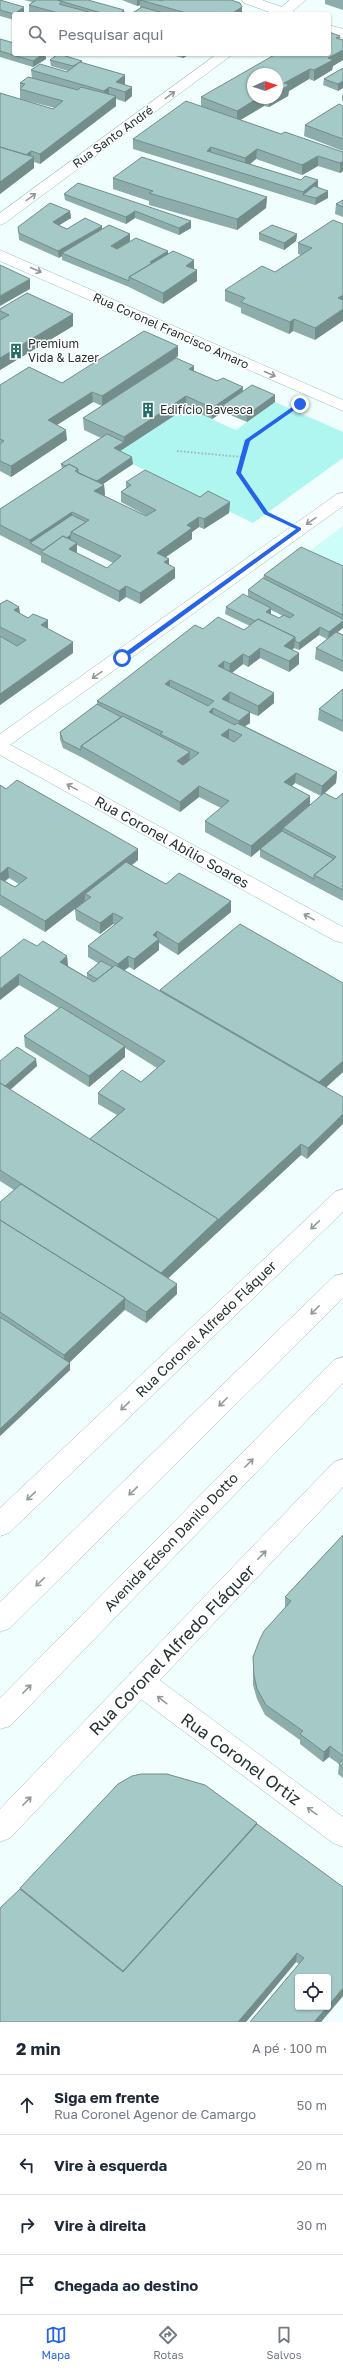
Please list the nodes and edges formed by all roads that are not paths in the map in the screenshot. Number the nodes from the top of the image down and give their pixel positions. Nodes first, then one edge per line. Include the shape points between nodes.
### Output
1 (249, 0) edge
2 (299, 0) edge
3 (281, 12) edge
4 (285, 12) edge
5 (331, 30) edge
6 (343, 34) edge
7 (223, 56) edge
8 (0, 220) edge
9 (0, 255) edge
10 (343, 406) edge
11 (343, 498) edge
12 (0, 743) edge
13 (0, 747) edge
14 (343, 936) edge
15 (343, 1198) edge
16 (343, 1283) edge
17 (343, 1367) edge
18 (343, 1470) edge
19 (0, 1525) edge
20 (0, 1620) edge
21 (140, 1682) junction
22 (0, 1717) edge
23 (0, 1829) edge
24 (343, 1834) edge

1 - 3 main road
2 - 4 main road
5 - 6 main road
8 -> 7 main road, Rua Santo André
9 -> 10 main road, Rua Coronel Francisco Amaro
11 -> 12 main road
14 -> 13 main road, Rua Coronel Abílio Soares
15 -> 19 main road, Rua Coronel Alfredo Fláquer
16 -> 20 main road
22 -> 17 main road, Avenida Edson Danilo Dotto
21 -> 18 main road, Rua Coronel Alfredo Fláquer
23 -> 21 main road, Rua Coronel Alfredo Fláquer
24 -> 21 main road, Rua Coronel Ortiz

